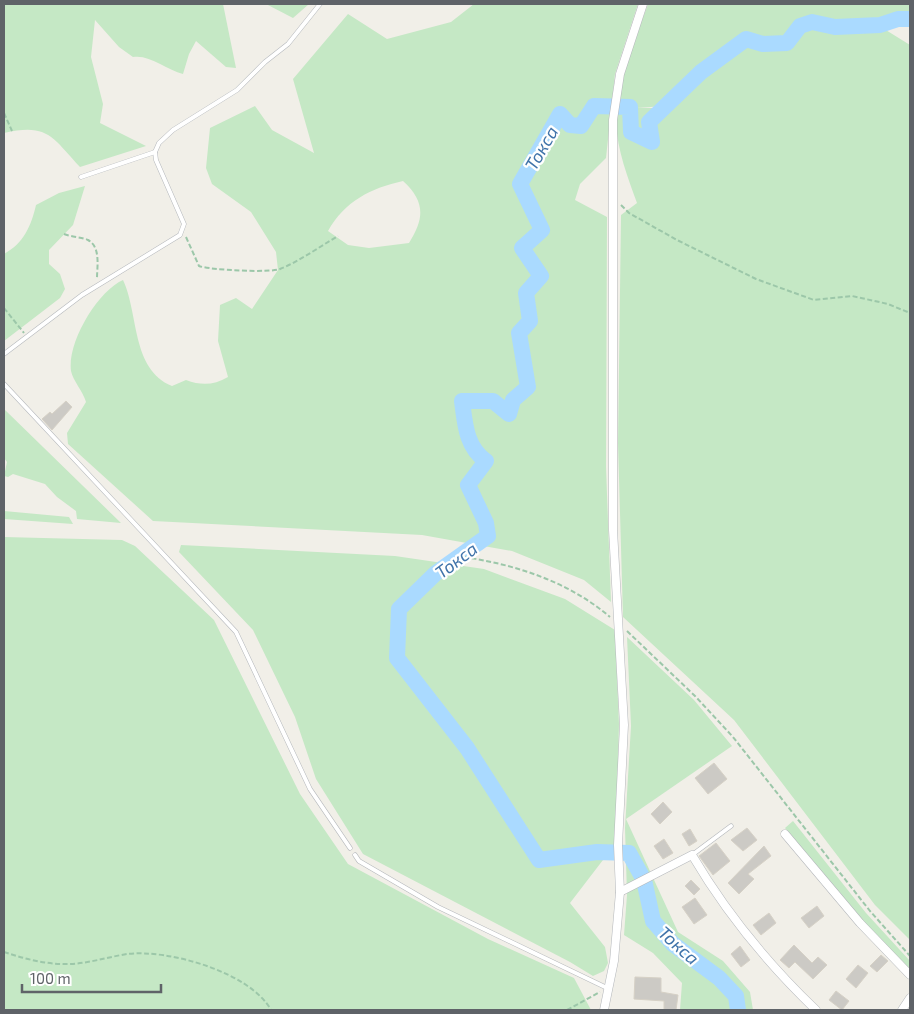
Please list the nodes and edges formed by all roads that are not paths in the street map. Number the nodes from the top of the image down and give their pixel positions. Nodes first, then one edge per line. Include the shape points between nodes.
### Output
1 (320, 4) edge
2 (643, 4) edge
3 (155, 152) junction
4 (81, 178) dead end
5 (4, 354) edge
6 (4, 384) edge
7 (731, 826) dead end
8 (785, 834) dead end
9 (350, 848) dead end
10 (355, 855) dead end
11 (692, 855) junction
12 (620, 892) junction
13 (910, 975) edge
14 (607, 988) junction
15 (910, 998) edge
16 (604, 1010) edge
17 (816, 1010) edge
18 (902, 1010) edge

1 - 3 lane via 288,44 237,90 173,130 159,143
2 - 12 street via 620,74 615,106 612,439 613,530 624,725 618,845
3 - 4 lane
3 - 5 lane via 182,217 180,235 97,286
6 - 9 lane via 236,632 310,789
7 - 11 lane
8 - 13 street via 860,923
10 - 14 lane via 359,861 438,907
11 - 12 street
11 - 17 street via 733,915
12 - 14 street via 614,961
14 - 16 street
15 - 18 street

